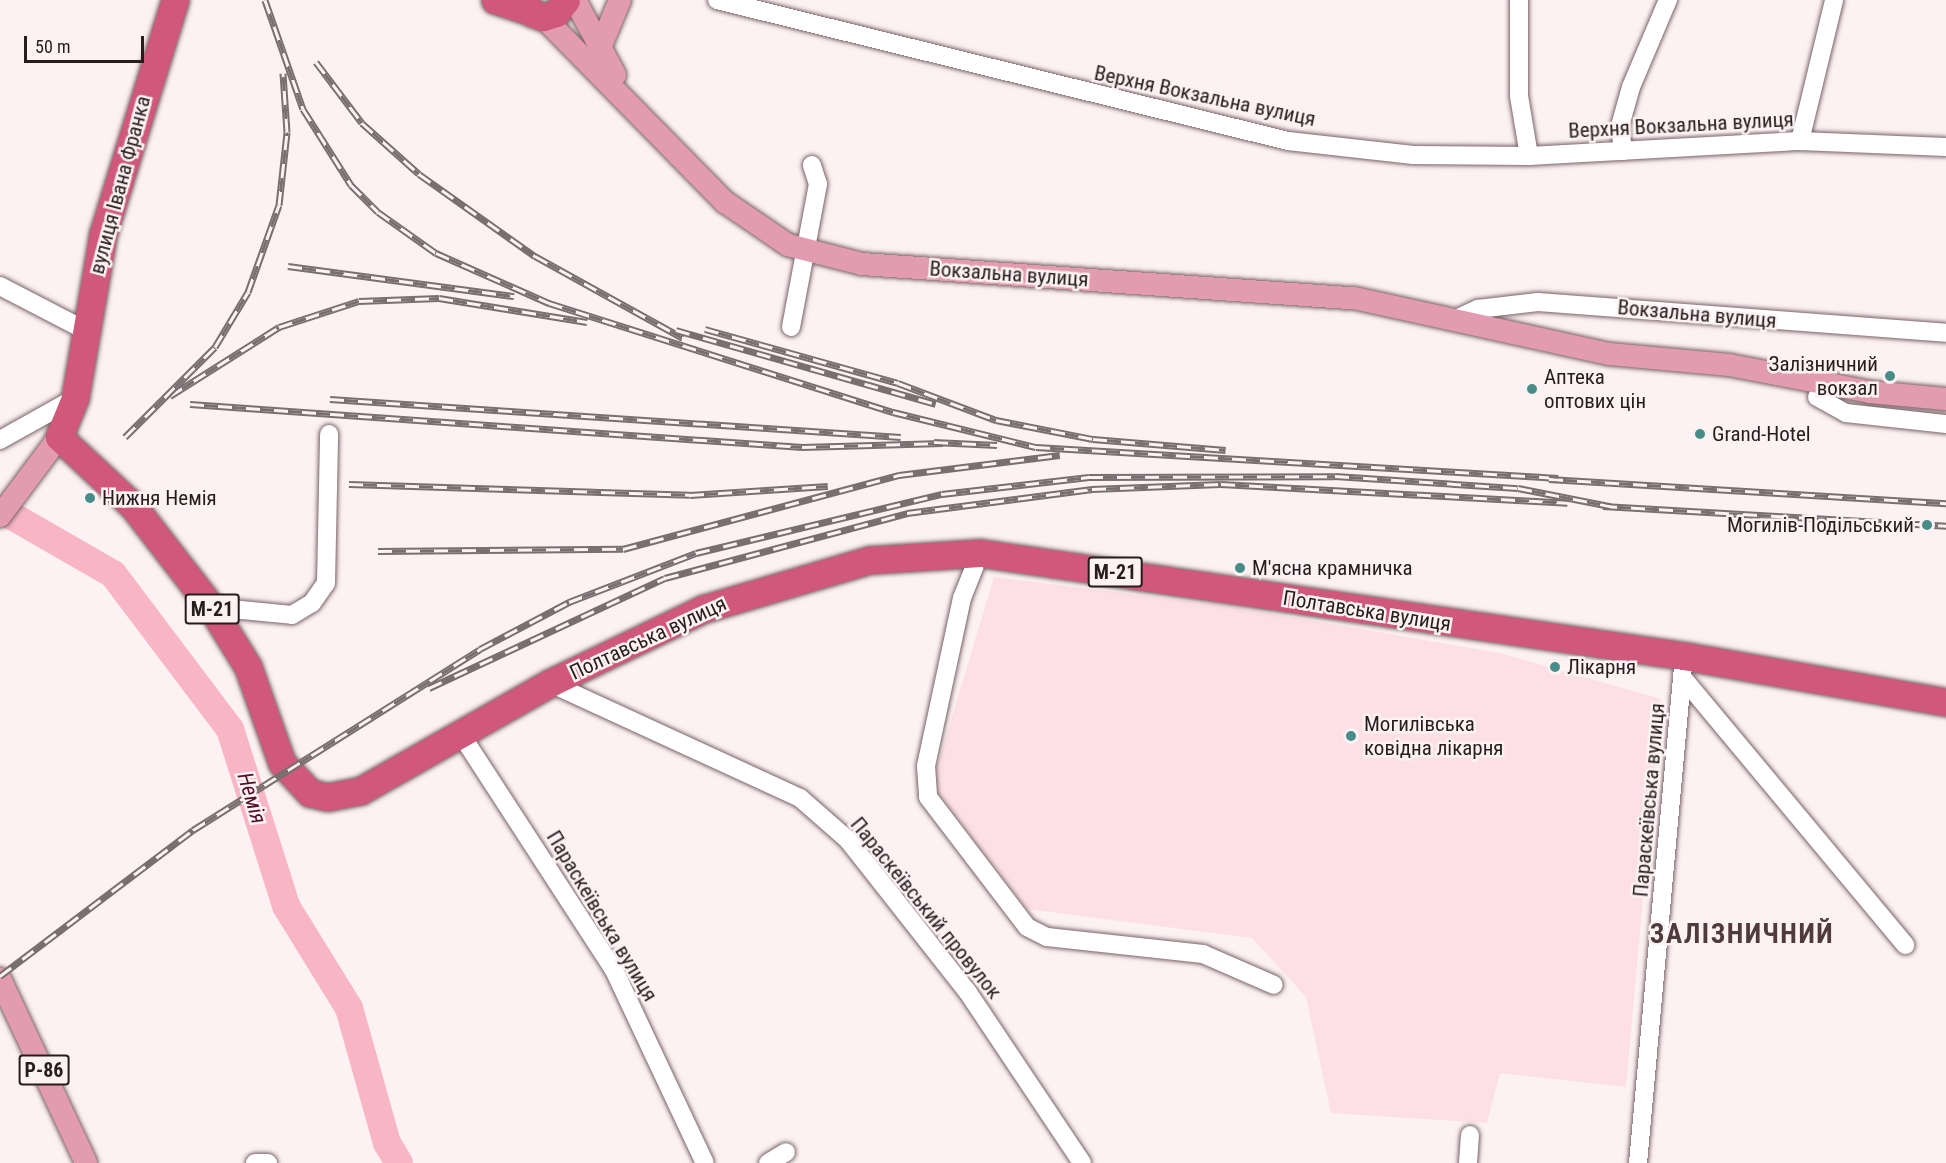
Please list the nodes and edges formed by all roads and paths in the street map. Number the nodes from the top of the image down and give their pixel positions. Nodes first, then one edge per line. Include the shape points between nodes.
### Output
1 (175, 0) edge
2 (495, 0) edge
3 (566, 0) edge
4 (575, 0) edge
5 (620, 0) edge
6 (717, 0) edge
7 (1519, 0) edge
8 (1668, 0) edge
9 (1834, 0) edge
10 (532, 9) edge
11 (600, 48) junction
12 (625, 94) junction
13 (1800, 141) junction
14 (1946, 147) edge
15 (1623, 151) junction
16 (1529, 156) junction
17 (812, 165) dead end
18 (805, 249) junction
19 (0, 286) edge
20 (1452, 321) junction
21 (791, 327) dead end
22 (86, 330) junction
23 (1946, 333) edge
24 (1699, 365) junction
25 (1817, 397) junction
26 (75, 398) junction
27 (1946, 399) edge
28 (1946, 411) edge
29 (1946, 424) edge
30 (329, 434) dead end
31 (59, 437) junction
32 (0, 440) edge
33 (0, 516) edge
34 (980, 553) junction
35 (211, 607) junction
36 (1683, 666) junction
37 (550, 683) junction
38 (1946, 702) edge
39 (460, 733) junction
40 (1905, 945) dead end
41 (0, 979) edge
42 (1274, 985) dead end
43 (1470, 1135) dead end
44 (786, 1152) dead end
45 (86, 1163) edge
46 (255, 1163) edge
47 (268, 1163) edge
48 (705, 1163) edge
49 (768, 1163) edge
50 (1082, 1163) edge
51 (1468, 1163) edge
52 (1638, 1163) edge

1 - 22 highway, вулиця Івана Франка via 103,234
2 - 10 highway, Вокзальна вулиця
3 - 10 highway via 556,13
4 - 11 main road, Вокзальна вулиця
5 - 11 main road
6 - 16 street, Верхня Вокзальна вулиця via 1288,141 1413,155
7 - 16 street via 1519,96
8 - 15 street via 1653,25 1631,87 1620,126
9 - 13 street
10 - 12 main road, Вокзальна вулиця
11 - 12 main road, Вокзальна вулиця
12 - 18 main road, Вокзальна вулиця via 725,202 788,245
13 - 14 street, Верхня Вокзальна вулиця
13 - 15 street, Верхня Вокзальна вулиця
15 - 16 street, Верхня Вокзальна вулиця
17 - 18 street via 818,184
18 - 20 main road, Вокзальна вулиця via 862,264 1354,298
18 - 21 street
19 - 22 street
20 - 23 street, Вокзальна вулиця via 1478,309 1538,302
20 - 24 main road, Вокзальна вулиця via 1609,354
22 - 26 highway, вулиця Івана Франка
24 - 25 main road, Вокзальна вулиця
24 - 27 main road, Вокзальна вулиця via 1729,365 1870,392
25 - 28 main road, Вокзальна вулиця
25 - 29 street via 1846,413
26 - 31 highway, вулиця Івана Франка
26 - 32 street
30 - 35 street via 326,583 312,603 291,615
31 - 33 main road, вулиця Івана Франка
31 - 35 highway, Полтавська вулиця / М-21 via 133,506
34 - 36 highway, Полтавська вулиця / М-21
34 - 37 highway, Полтавська вулиця / М-21 via 870,560 788,580 703,609
34 - 42 street via 962,598 926,765 928,796 1027,927 1047,937 1203,954
35 - 39 highway, Полтавська вулиця / М-21 via 251,676 282,763 310,793 328,797 360,791
36 - 38 highway, Полтавська вулиця / М-21
36 - 40 street
36 - 52 street, Параскеївська вулиця
37 - 39 highway, Полтавська вулиця / М-21
37 - 50 street, Параскеївський провулок via 800,798 849,840 967,990
39 - 48 street, Параскеївська вулиця via 614,970
41 - 45 main road, Р-86
43 - 51 street
44 - 49 street
46 - 47 street

